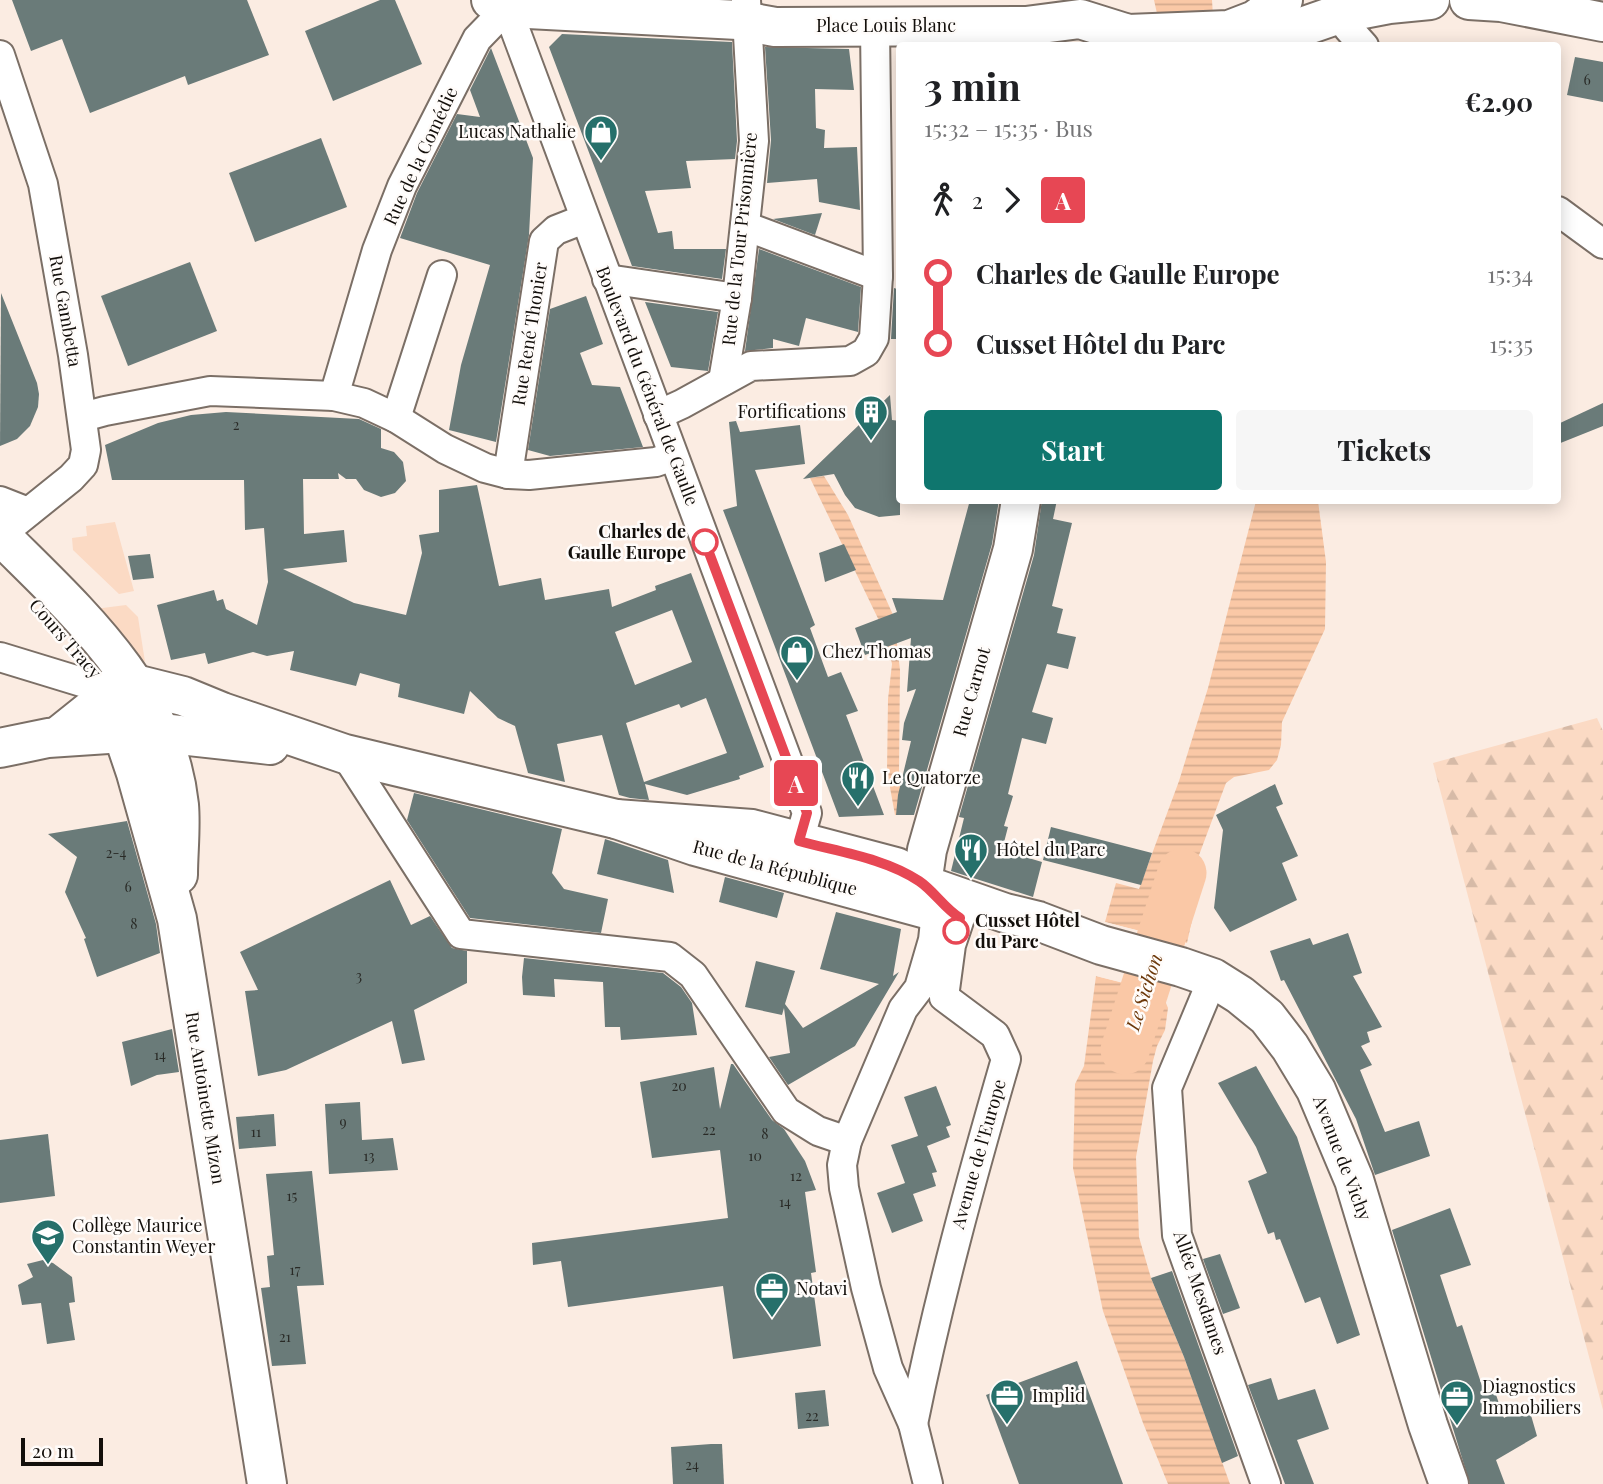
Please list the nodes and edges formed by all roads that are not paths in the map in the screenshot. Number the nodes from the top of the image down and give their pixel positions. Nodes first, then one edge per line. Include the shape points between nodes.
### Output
1 (1283, 0) edge
2 (1430, 0) edge
3 (1469, 0) edge
4 (500, 3) edge
5 (1343, 7) edge
6 (747, 11) edge
7 (1603, 22) edge
8 (875, 26) junction
9 (1074, 28) edge
10 (1238, 38) edge
11 (1360, 42) edge
12 (0, 55) edge
13 (1561, 213) edge
14 (584, 219) junction
15 (745, 226) junction
16 (1603, 244) edge
17 (442, 275) dead end
18 (878, 276) junction
19 (607, 279) junction
20 (737, 298) junction
21 (723, 381) junction
22 (334, 396) junction
23 (657, 415) junction
24 (83, 417) junction
25 (396, 418) junction
26 (673, 456) junction
27 (508, 474) junction
28 (0, 501) edge
29 (1020, 504) edge
30 (7, 529) edge
31 (0, 570) edge
32 (0, 657) edge
33 (121, 687) junction
34 (221, 726) junction
35 (123, 733) junction
36 (161, 733) junction
37 (48, 737) junction
38 (0, 748) edge
39 (345, 754) junction
40 (179, 806) junction
41 (795, 858) junction
42 (941, 906) junction
43 (177, 919) junction
44 (1101, 945) junction
45 (1213, 978) junction
46 (932, 992) junction
47 (846, 1142) junction
48 (926, 1358) junction
49 (888, 1368) junction
50 (913, 1424) junction
51 (267, 1484) edge
52 (928, 1484) edge
53 (1266, 1484) edge
54 (1449, 1484) edge

1 - 10 main road
2 - 5 main road
3 - 7 main road
4 - 6 main road, Place Louis Blanc
4 - 14 street, Boulevard du Général de Gaulle
4 - 22 street, Rue de la Comédie via 402,186 377,250
5 - 10 main road
5 - 11 street via 1348,28
6 - 8 main road, Place Louis Blanc via 775,27
6 - 15 street, Rue de la Tour Prisonnière via 754,141
8 - 9 main road, Place Louis Blanc
8 - 18 street
9 - 10 main road
12 - 24 street, Rue Gambetta via 43,184
13 - 16 street
14 - 19 street, Boulevard du Général de Gaulle
14 - 27 street, Rue René Thonier via 556,230 544,241
15 - 18 street
15 - 20 street, Rue de la Tour Prisonnière
17 - 25 street
18 - 21 street via 874,338 866,352 850,361 751,366
19 - 20 street
19 - 23 street, Boulevard du Général de Gaulle
20 - 21 street, Rue de la Tour Prisonnière
21 - 23 street
22 - 24 street via 210,391
22 - 25 street
23 - 26 street, Boulevard du Général de Gaulle
24 - 30 street, Rue Gambetta via 83,465
25 - 27 street via 445,449
26 - 27 street
26 - 41 street, Boulevard du Général de Gaulle via 807,813
28 - 30 street
29 - 42 main road, Rue Carnot via 1013,549 927,850
30 - 33 main road, Cours Tracy via 101,638
31 - 33 main road, Cours Tracy
32 - 33 street, Cours Tracy
33 - 34 main road, Rue de la République via 183,696
33 - 35 main road, Rue Antoinette Mizon
33 - 36 main road, Cours Tracy
33 - 37 street
34 - 36 main road, Rue de la République
34 - 39 main road, Rue de la République
34 - 40 main road
35 - 36 main road, Rue de la République
35 - 37 main road, Rue de la République
35 - 43 main road, Rue Antoinette Mizon
36 - 40 main road, Rue Antoinette Mizon
37 - 38 main road, Rue de la République
39 - 41 main road, Rue de la République via 616,819 752,829
39 - 47 street via 461,934 670,957 694,975 786,1111
40 - 43 main road, Rue Antoinette Mizon
41 - 42 main road, Rue de la République via 896,867
42 - 44 main road, Avenue de Vichy via 1034,937
42 - 44 main road, Avenue de Vichy via 1038,921
42 - 46 street, Avenue de l'Europe via 933,940
43 - 51 main road, Rue Antoinette Mizon
44 - 45 main road, Avenue de Vichy
45 - 53 street, Allée Mesdames via 1167,1088 1177,1235
45 - 54 main road, Avenue de Vichy via 1268,1017 1317,1090 1354,1180
46 - 47 street, Avenue de l'Europe via 903,1009
46 - 48 street, Avenue de l'Europe via 995,1035 1006,1059
47 - 49 street, Avenue de l'Europe via 844,1188
48 - 49 street via 901,1373
48 - 50 street, Avenue de l'Europe
49 - 50 street, Avenue de l'Europe
50 - 52 street, Avenue de l'Europe

